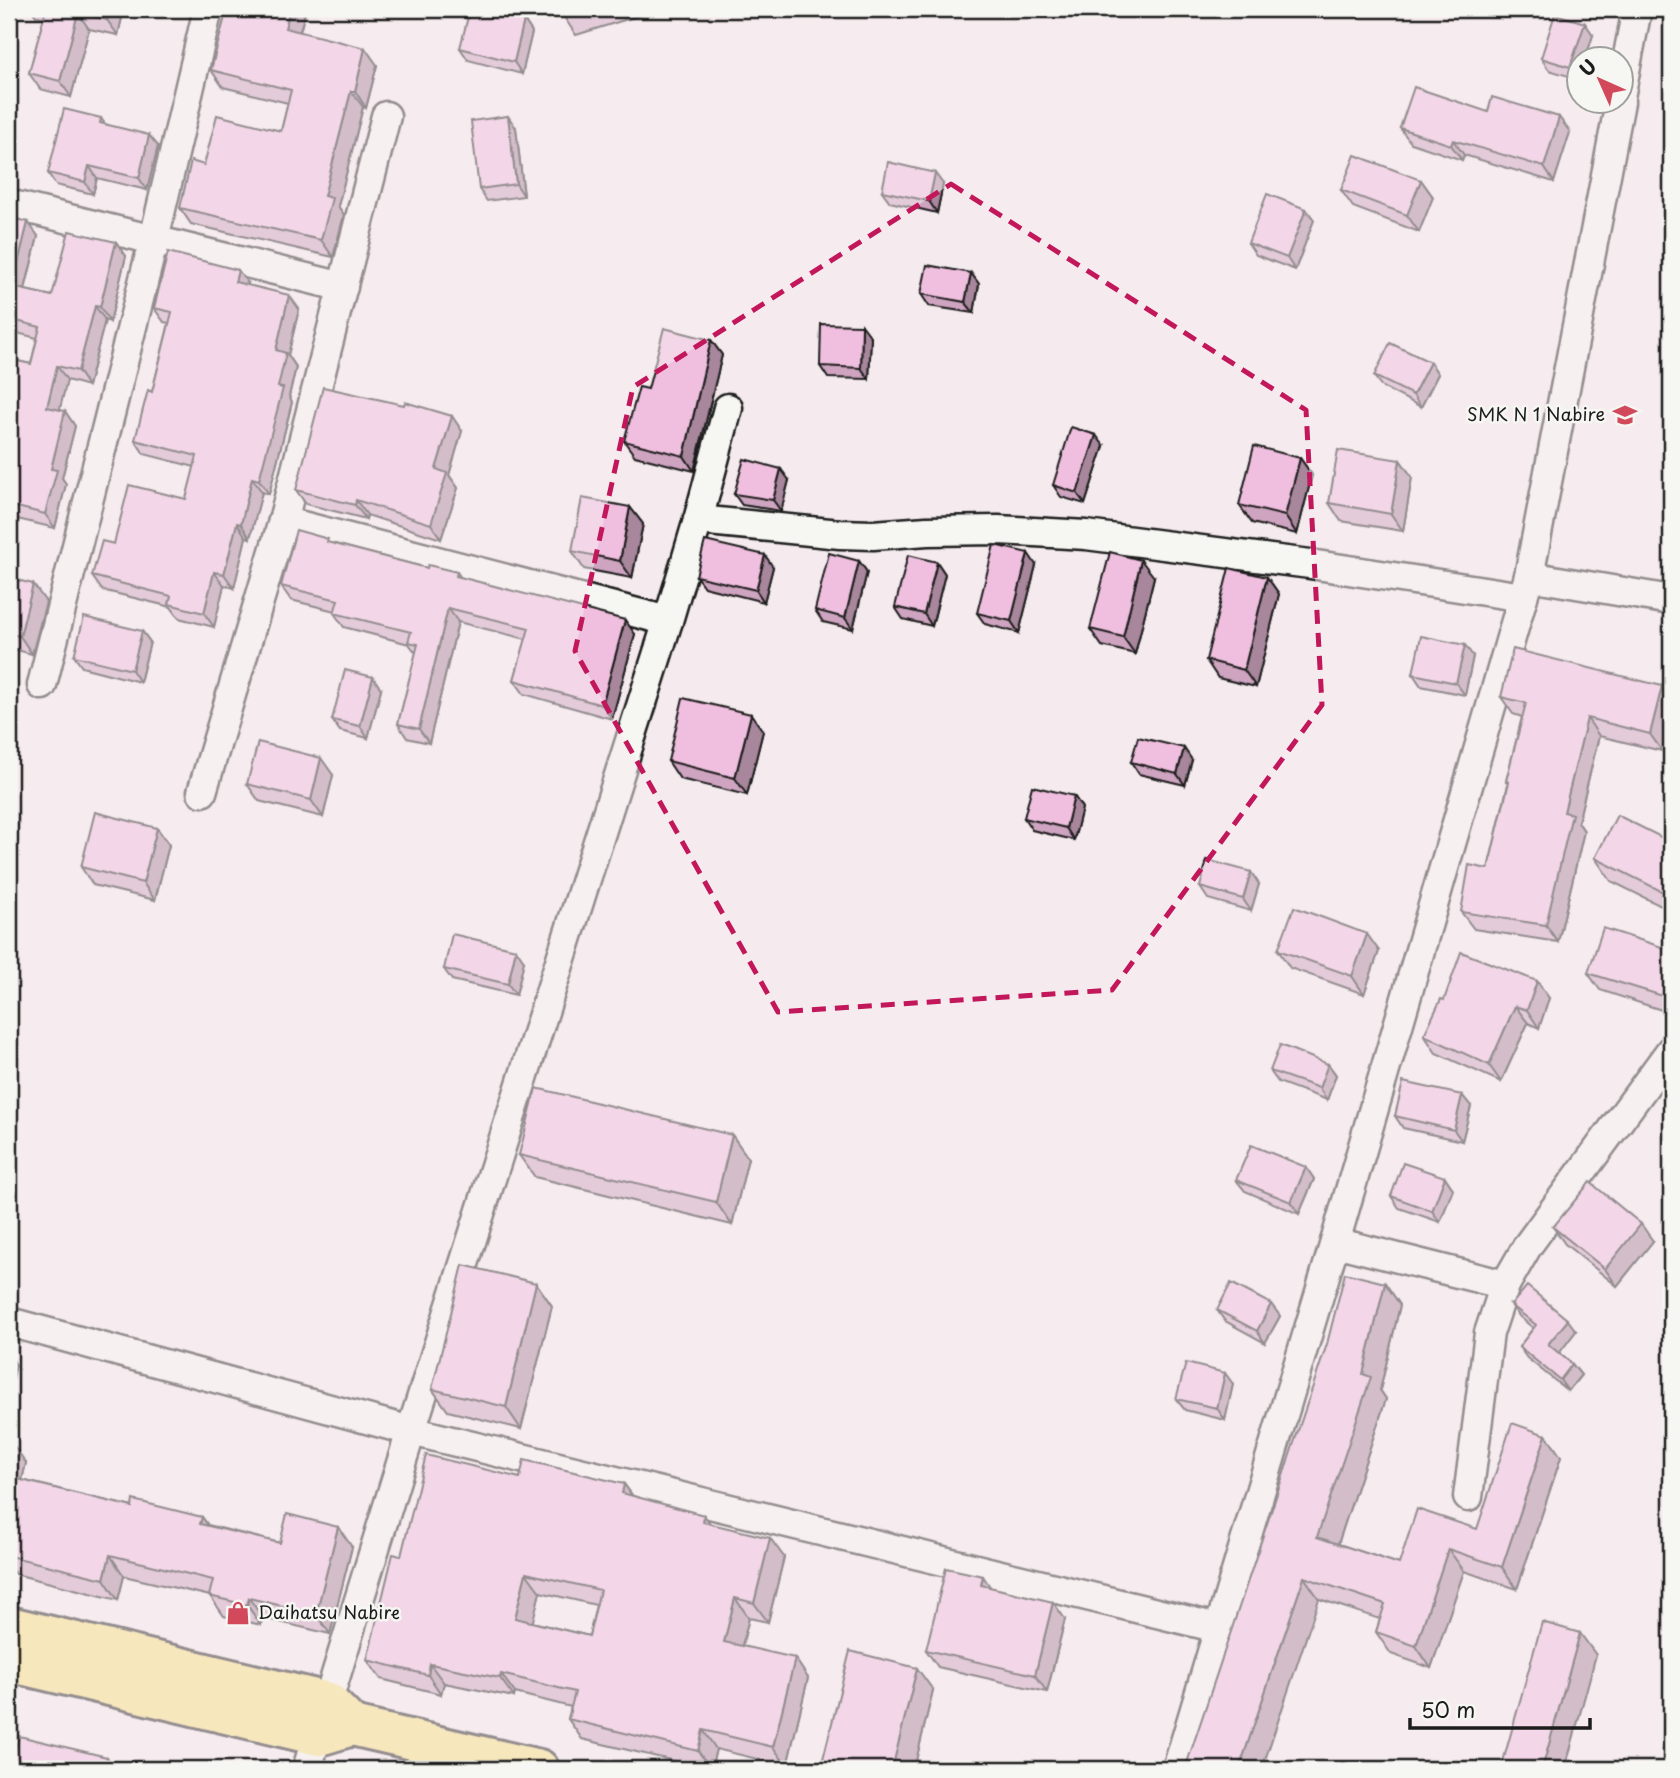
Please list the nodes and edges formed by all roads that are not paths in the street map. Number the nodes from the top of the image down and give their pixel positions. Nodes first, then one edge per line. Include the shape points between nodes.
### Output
1 (208, 9) edge
2 (1637, 9) edge
3 (1630, 46) edge
4 (386, 116) dead end
5 (1617, 116) edge
6 (9, 204) edge
7 (154, 239) junction
8 (343, 287) junction
9 (728, 408) dead end
10 (698, 520) junction
11 (284, 521) junction
12 (1526, 586) junction
13 (1671, 600) edge
14 (668, 621) junction
15 (43, 685) dead end
16 (202, 792) dead end
17 (1671, 1050) edge
18 (1335, 1242) junction
19 (1505, 1284) junction
20 (9, 1322) edge
21 (411, 1431) junction
22 (1468, 1497) dead end
23 (9, 1626) edge
24 (1218, 1628) junction
25 (9, 1662) edge
26 (327, 1733) edge
27 (539, 1769) edge
28 (1177, 1769) edge

1 - 7 street
2 - 3 street
4 - 8 street
5 - 12 street
6 - 7 street
7 - 8 street
7 - 15 street
8 - 11 street
9 - 10 street
10 - 12 street via 840,534 998,530 1086,535
10 - 14 street
11 - 14 street
11 - 16 street
12 - 13 street
12 - 18 street
14 - 21 street
17 - 19 street via 1528,1245
18 - 19 street
18 - 24 street
19 - 22 street via 1489,1333
20 - 21 street
21 - 24 street
21 - 26 street
23 - 26 main road
24 - 28 street
25 - 26 main road
26 - 27 main road

